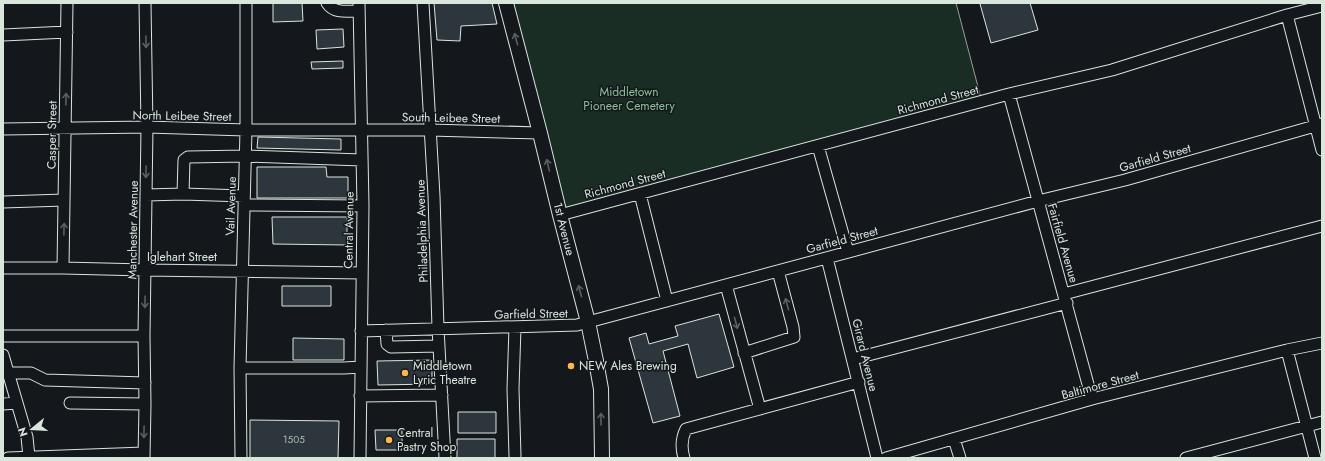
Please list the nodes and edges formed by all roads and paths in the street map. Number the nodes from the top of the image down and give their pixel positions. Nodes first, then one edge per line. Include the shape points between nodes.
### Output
1 (67, 3) edge
2 (145, 3) edge
3 (246, 3) edge
4 (327, 3) edge
5 (423, 3) edge
6 (506, 3) edge
7 (1322, 6) edge
8 (359, 7) edge
9 (1287, 15) junction
10 (67, 32) junction
11 (3, 35) edge
12 (1009, 94) junction
13 (1319, 125) edge
14 (147, 127) junction
15 (3, 129) edge
16 (66, 129) junction
17 (246, 130) junction
18 (361, 130) junction
19 (430, 130) junction
20 (540, 133) junction
21 (818, 146) junction
22 (1322, 150) edge
23 (245, 156) junction
24 (362, 160) junction
25 (183, 194) junction
26 (640, 194) junction
27 (146, 195) junction
28 (64, 200) junction
29 (244, 200) junction
30 (1038, 201) junction
31 (3, 202) edge
32 (363, 206) junction
33 (560, 215) junction
34 (1322, 226) edge
35 (848, 252) junction
36 (827, 258) junction
37 (3, 268) edge
38 (63, 268) junction
39 (145, 270) junction
40 (242, 271) junction
41 (778, 271) junction
42 (362, 273) junction
43 (726, 285) junction
44 (1065, 298) junction
45 (667, 301) junction
46 (588, 322) junction
47 (515, 327) junction
48 (438, 328) junction
49 (386, 330) junction
50 (361, 331) junction
51 (3, 336) edge
52 (144, 336) junction
53 (1322, 343) edge
54 (439, 346) junction
55 (1287, 350) junction
56 (744, 353) junction
57 (3, 355) edge
58 (853, 359) junction
59 (362, 367) junction
60 (240, 368) junction
61 (8, 373) junction
62 (859, 382) junction
63 (145, 383) junction
64 (442, 395) junction
65 (360, 396) junction
66 (1092, 399) junction
67 (17, 403) junction
68 (70, 403) dead end
69 (3, 404) edge
70 (145, 404) junction
71 (760, 409) junction
72 (1322, 422) edge
73 (1306, 426) junction
74 (954, 438) junction
75 (144, 455) edge
76 (98, 456) edge
77 (515, 456) dead end
78 (29, 457) junction
79 (41, 457) edge
80 (8, 458) edge
81 (241, 458) edge
82 (360, 458) edge
83 (445, 458) edge
84 (602, 458) edge
85 (684, 458) edge
86 (877, 458) edge
87 (886, 458) edge
88 (960, 458) edge
89 (1186, 458) edge
90 (1314, 458) edge

1 - 10 street, Casper Street
2 -> 14 street, Manchester Avenue
3 - 17 street, Vail Avenue
4 - 8 street via 330,8 337,11
5 - 19 street, Philadelphia Avenue
20 -> 6 main road, 1st Avenue
7 - 9 street, Richmond Street
8 - 18 street, Central Avenue
9 - 12 street, Richmond Street via 1112,70
9 - 13 street
10 - 11 street
16 -> 10 street, Casper Street
12 - 21 street, Richmond Street
12 - 30 street, Fairfield Avenue
13 - 22 street
13 - 30 street, Garfield Street via 1125,180
14 - 16 street, North Leibee Street
14 - 17 street, North Leibee Street
14 -> 27 street, Manchester Avenue
15 - 16 street, North Leibee Street
16 - 28 street, Casper Street
17 - 18 street, North Leibee Street
17 - 23 street, Vail Avenue
18 - 19 street, South Leibee Street
18 - 24 street, Central Avenue
19 - 20 street, South Leibee Street
19 - 48 street, Philadelphia Avenue
33 -> 20 main road, 1st Avenue
21 - 26 street, Richmond Street
21 - 35 street
23 - 24 street
23 - 25 street via 188,157 184,160
23 - 29 street, Vail Avenue
24 - 32 street, Central Avenue
25 - 27 street
25 - 29 street
26 - 33 street, Richmond Street
26 - 45 street
27 - 39 street, Manchester Avenue
28 - 31 street
38 -> 28 street, Casper Street
29 - 32 street
29 - 40 street, Vail Avenue
30 - 35 street, Garfield Street
30 - 44 street, Fairfield Avenue
32 - 42 street, Central Avenue
46 -> 33 main road, 1st Avenue
34 - 44 street
35 - 36 street, Garfield Street
36 - 41 street, Garfield Street
36 - 58 street, Girard Avenue
37 - 38 street, Iglehart Street
38 - 39 street, Iglehart Street
39 - 40 street, Iglehart Street
39 -> 52 street, Manchester Avenue
40 - 42 street, Iglehart Street
40 - 60 street, Vail Avenue
41 - 43 street, Garfield Street
56 -> 41 street via 794,337
42 - 50 street, Central Avenue
43 - 45 street, Garfield Street
43 -> 56 street
44 - 58 street
44 - 66 street, Fairfield Avenue
45 - 46 street, Garfield Street
46 - 47 street, Garfield Street via 577,325
84 -> 46 main road, 1st Avenue via 601,389
47 - 48 street, Garfield Street
47 - 77 street
48 - 49 street, Garfield Street
48 - 54 street, Philadelphia Avenue
49 - 50 street, Garfield Street
49 - 54 street via 387,344 391,347
50 - 59 street, Central Avenue
51 - 52 street
52 - 63 street, Manchester Avenue
53 - 55 street, Baltimore Street
54 - 64 street, Philadelphia Avenue
55 - 66 street, Baltimore Street
55 - 73 street
56 - 71 street
57 - 61 street
58 - 62 street, Girard Avenue
59 - 60 street
59 - 65 street, Central Avenue
60 - 81 street, Vail Avenue
61 - 63 street via 31,373 45,380
61 - 67 street
62 - 71 street
62 - 86 street, Girard Avenue
63 - 70 street, Manchester Avenue
64 - 65 street
64 - 83 street, Philadelphia Avenue
65 - 82 street, Central Avenue
66 - 74 street, Baltimore Street
67 - 69 street
67 - 78 street via 27,437
68 - 70 street
70 -> 75 street, Manchester Avenue
71 - 85 street via 686,429 682,437
72 - 73 street
73 - 89 street
73 - 90 street
74 - 87 street, Baltimore Street
74 - 88 street
75 - 76 street
76 - 79 street
78 - 79 street
78 - 80 street

